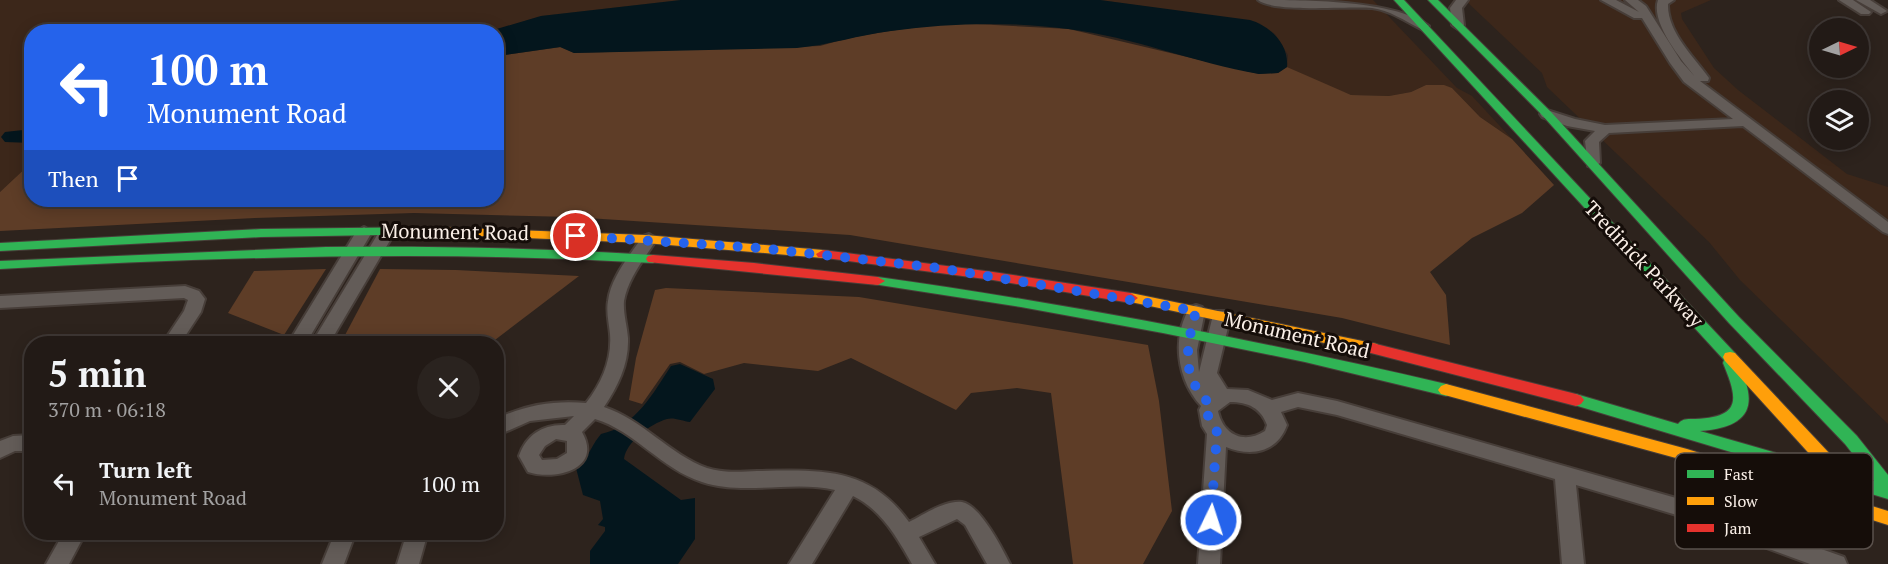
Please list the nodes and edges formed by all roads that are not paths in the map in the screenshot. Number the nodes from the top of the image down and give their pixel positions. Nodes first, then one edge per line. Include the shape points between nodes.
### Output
1 (1264, 0) edge
2 (1399, 0) edge
3 (1433, 0) edge
4 (1462, 0) edge
5 (1607, 0) edge
6 (1631, 0) edge
7 (1668, 0) edge
8 (1845, 0) edge
9 (1864, 6) edge
10 (1881, 11) dead end
11 (1458, 25) junction
12 (1423, 26) junction
13 (1654, 29) junction
14 (1547, 114) junction
15 (1749, 122) junction
16 (1605, 129) junction
17 (1593, 163) junction
18 (1888, 229) edge
19 (364, 232) junction
20 (387, 232) junction
21 (649, 239) junction
22 (0, 247) edge
23 (352, 250) junction
24 (374, 250) junction
25 (637, 258) junction
26 (0, 265) edge
27 (346, 299) junction
28 (323, 300) junction
29 (0, 302) edge
30 (1196, 311) junction
31 (1222, 315) junction
32 (1190, 331) junction
33 (176, 336) edge
34 (301, 336) edge
35 (325, 336) edge
36 (1218, 337) junction
37 (1726, 352) junction
38 (1217, 400) junction
39 (1269, 408) junction
40 (594, 410) junction
41 (504, 423) edge
42 (1670, 426) junction
43 (1217, 432) junction
44 (570, 433) dead end
45 (24, 443) edge
46 (0, 450) edge
47 (1675, 453) edge
48 (1759, 453) edge
49 (1819, 453) edge
50 (1861, 453) edge
51 (1873, 468) edge
52 (1565, 474) junction
53 (850, 484) junction
54 (1873, 487) edge
55 (1888, 487) edge
56 (1888, 492) edge
57 (1675, 506) edge
58 (1880, 516) edge
59 (1888, 530) edge
60 (906, 533) junction
61 (71, 540) edge
62 (343, 540) edge
63 (416, 540) edge
64 (1795, 549) edge
65 (57, 564) edge
66 (333, 564) edge
67 (408, 564) edge
68 (800, 564) edge
69 (924, 564) edge
70 (999, 564) edge
71 (1209, 564) edge
72 (1573, 564) edge
73 (1836, 564) edge

1 - 12 street via 1375,5
2 - 12 main road, Tredinick Parkway
3 - 11 main road, Tredinick Parkway
4 - 11 street via 1456,8
5 - 13 street via 1628,8
6 - 13 street via 1642,8
7 - 15 street via 1662,2 1661,11 1691,64
8 - 9 street
9 - 10 street
11 - 14 main road, Tredinick Parkway
12 - 37 main road, Tredinick Parkway
13 - 15 street via 1689,79
14 - 16 street
14 - 17 main road, Tredinick Parkway
15 - 16 street
15 - 18 street
16 - 17 street via 1592,141
17 - 50 main road, Tredinick Parkway via 1734,320
19 - 20 main road, Monument Road
19 - 22 main road, Monument Road via 182,236
19 - 23 street
20 - 21 main road, Monument Road
20 - 24 street
21 - 25 street
21 - 30 main road, Monument Road via 939,268
23 - 24 main road, Monument Road
23 - 26 main road, Monument Road
23 - 28 street
24 - 25 main road, Monument Road
24 - 27 street
25 - 32 main road, Monument Road via 936,288
25 - 40 street via 616,297 614,316 620,352
27 - 28 street
27 - 35 street
28 - 34 street
29 - 33 street via 185,292 197,299
30 - 31 main road, Monument Road
30 - 32 street
31 - 36 street
31 - 42 main road, Monument Road via 1378,349
32 - 36 main road, Monument Road
32 - 38 street via 1192,383
36 - 38 street via 1208,373
36 - 47 main road, Monument Road via 1495,402
37 - 42 main road via 1743,396 1738,413 1715,423
37 - 49 main road, Tredinick Parkway
38 - 39 street via 1251,397
38 - 43 street via 1208,416
39 - 43 street via 1276,431 1265,442 1235,443
39 - 52 street via 1298,400 1336,408
40 - 41 street via 566,408 532,413
40 - 44 street
40 - 53 street via 621,420 687,468 711,477 815,477
42 - 48 main road, Monument Road
43 - 71 street
45 - 46 street
51 - 55 main road, Tredinick Parkway
52 - 57 street
52 - 72 street
53 - 60 street via 868,492
53 - 68 street
54 - 56 main road, Monument Road
58 - 59 street, Tredinick Parkway
60 - 69 street
60 - 70 street via 960,510 972,519
61 - 65 street
62 - 66 street
63 - 67 street
64 - 73 street

